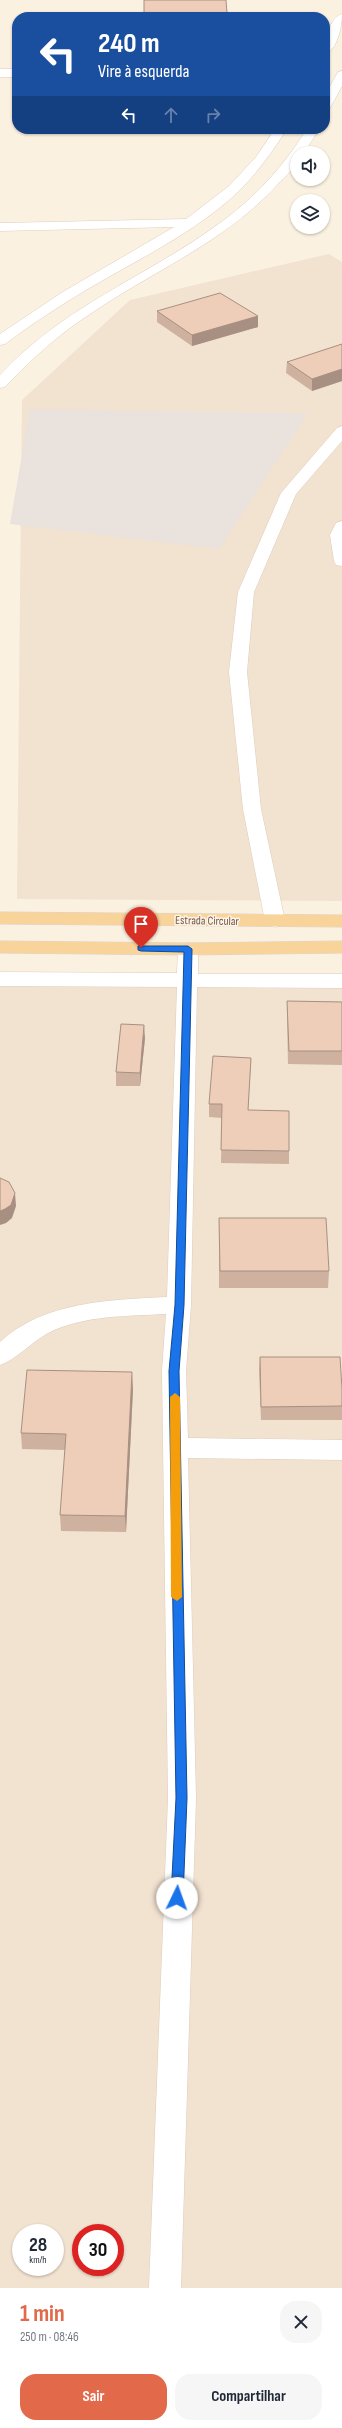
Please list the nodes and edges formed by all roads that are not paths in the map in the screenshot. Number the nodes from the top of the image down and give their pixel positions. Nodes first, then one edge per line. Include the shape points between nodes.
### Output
1 (342, 17) edge
2 (330, 40) edge
3 (0, 73) edge
4 (12, 73) edge
5 (342, 75) edge
6 (330, 98) edge
7 (278, 134) edge
8 (310, 134) edge
9 (303, 146) edge
10 (290, 164) edge
11 (191, 223) junction
12 (0, 227) edge
13 (0, 341) edge
14 (0, 384) edge
15 (342, 431) edge
16 (342, 526) edge
17 (342, 561) edge
18 (0, 918) edge
19 (275, 921) junction
20 (342, 921) edge
21 (0, 946) edge
22 (342, 947) edge
23 (188, 949) junction
24 (0, 979) edge
25 (187, 980) junction
26 (342, 981) edge
27 (179, 1305) junction
28 (0, 1356) edge
29 (175, 1448) junction
30 (342, 1450) edge
31 (165, 2288) edge

1 - 2 street
3 - 4 street
5 - 6 street
7 - 11 street via 261,160 225,196
8 - 9 street
10 - 14 street via 241,214 182,254 56,329 22,358
11 - 12 street
11 - 13 street via 139,255 63,296
15 - 19 street via 290,493 246,592 238,672 252,809
16 - 17 street via 338,535
18 - 19 main road, Estrada Circular
19 - 20 main road, Estrada Circular
21 - 23 main road
22 - 23 main road
23 - 25 street
24 - 25 street
25 - 26 street
25 - 27 street
27 - 28 street via 107,1309 60,1319 24,1336
27 - 29 street via 174,1371
29 - 30 street
29 - 31 street via 182,1798

